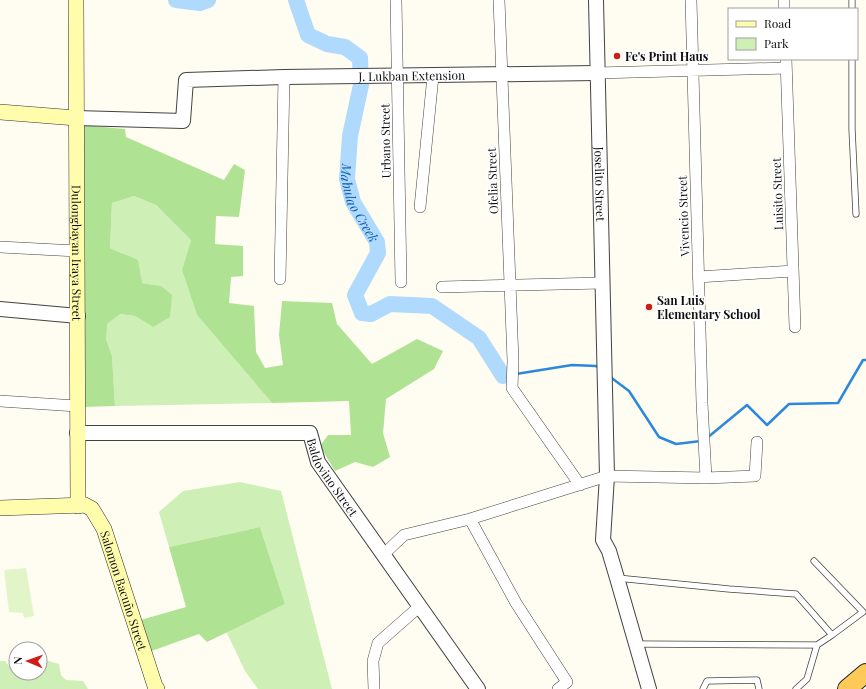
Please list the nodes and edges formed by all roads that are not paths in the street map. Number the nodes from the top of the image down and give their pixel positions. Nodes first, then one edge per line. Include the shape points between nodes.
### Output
1 (76, 0) edge
2 (396, 0) edge
3 (499, 0) edge
4 (596, 0) edge
5 (691, 0) edge
6 (852, 60) edge
7 (786, 63) edge
8 (691, 70) junction
9 (597, 73) junction
10 (500, 74) junction
11 (397, 76) junction
12 (433, 76) junction
13 (284, 77) junction
14 (0, 112) edge
15 (76, 118) junction
16 (420, 207) dead end
17 (856, 214) dead end
18 (0, 246) edge
19 (77, 251) junction
20 (793, 271) junction
21 (698, 277) junction
22 (280, 279) dead end
23 (401, 282) dead end
24 (602, 283) junction
25 (509, 285) junction
26 (442, 287) dead end
27 (0, 309) edge
28 (78, 316) junction
29 (794, 327) dead end
30 (0, 401) edge
31 (77, 406) junction
32 (77, 433) junction
33 (757, 442) dead end
34 (607, 476) junction
35 (706, 478) junction
36 (580, 485) junction
37 (78, 506) junction
38 (0, 508) edge
39 (470, 519) junction
40 (384, 554) junction
41 (814, 561) dead end
42 (617, 578) junction
43 (420, 606) junction
44 (832, 636) junction
45 (636, 644) junction
46 (817, 645) junction
47 (866, 673) edge
48 (157, 689) edge
49 (374, 689) edge
50 (478, 689) edge
51 (558, 689) edge
52 (649, 689) edge
53 (703, 689) edge
54 (759, 689) edge
55 (796, 689) edge
56 (847, 689) edge

1 - 15 main road, Dulongbayan Iraya Street
2 - 11 street, Urbano Street
3 - 10 street, Ofelia Street
4 - 9 street, Joselito Street
5 - 8 street, Vivencio Street
6 - 17 lane
7 - 8 street, J. Lukban Extension
7 - 20 street, Luisito Street
8 - 9 street, J. Lukban Extension
8 - 21 street, Vivencio Street
9 - 10 street, J. Lukban Extension
9 - 24 street, Joselito Street
10 - 12 street, J. Lukban Extension
10 - 25 street, Ofelia Street
11 - 12 street, J. Lukban Extension
11 - 13 street, J. Lukban Extension
11 - 23 street, Urbano Street
12 - 16 street
13 - 15 street, J. Lukban Extension via 186,80 183,121
13 - 22 street
14 - 15 main road
15 - 19 main road, Dulongbayan Iraya Street
18 - 19 street
19 - 28 main road, Dulongbayan Iraya Street
20 - 21 street
20 - 29 street, Luisito Street
21 - 35 street, Vivencio Street
24 - 25 street
24 - 34 street, Joselito Street
25 - 26 street
25 - 36 street, Ofelia Street via 512,388
27 - 28 street
28 - 31 main road, Dulongbayan Iraya Street
30 - 31 street
31 - 32 main road, Dulongbayan Iraya Street
32 - 37 main road, Dulongbayan Iraya Street
32 - 40 street, Baldovino Street via 310,433 318,462
33 - 35 street via 754,476
34 - 35 street
34 - 36 street
34 - 42 street, Joselito Street via 603,540
36 - 39 street
37 - 38 main road
37 - 48 main road, Salomon Bacuño Street via 90,507 104,528
39 - 40 street via 404,536
39 - 51 street via 516,602 567,682
40 - 43 street, Baldovino Street
41 - 44 lane via 863,612
42 - 44 lane via 796,594
42 - 45 street, Joselito Street
43 - 49 street via 378,643 373,661
43 - 50 street, Baldovino Street
44 - 46 lane
45 - 46 lane
45 - 52 street, Joselito Street
46 - 55 lane via 806,679
47 - 56 highway
53 - 54 lane via 707,681 757,680

